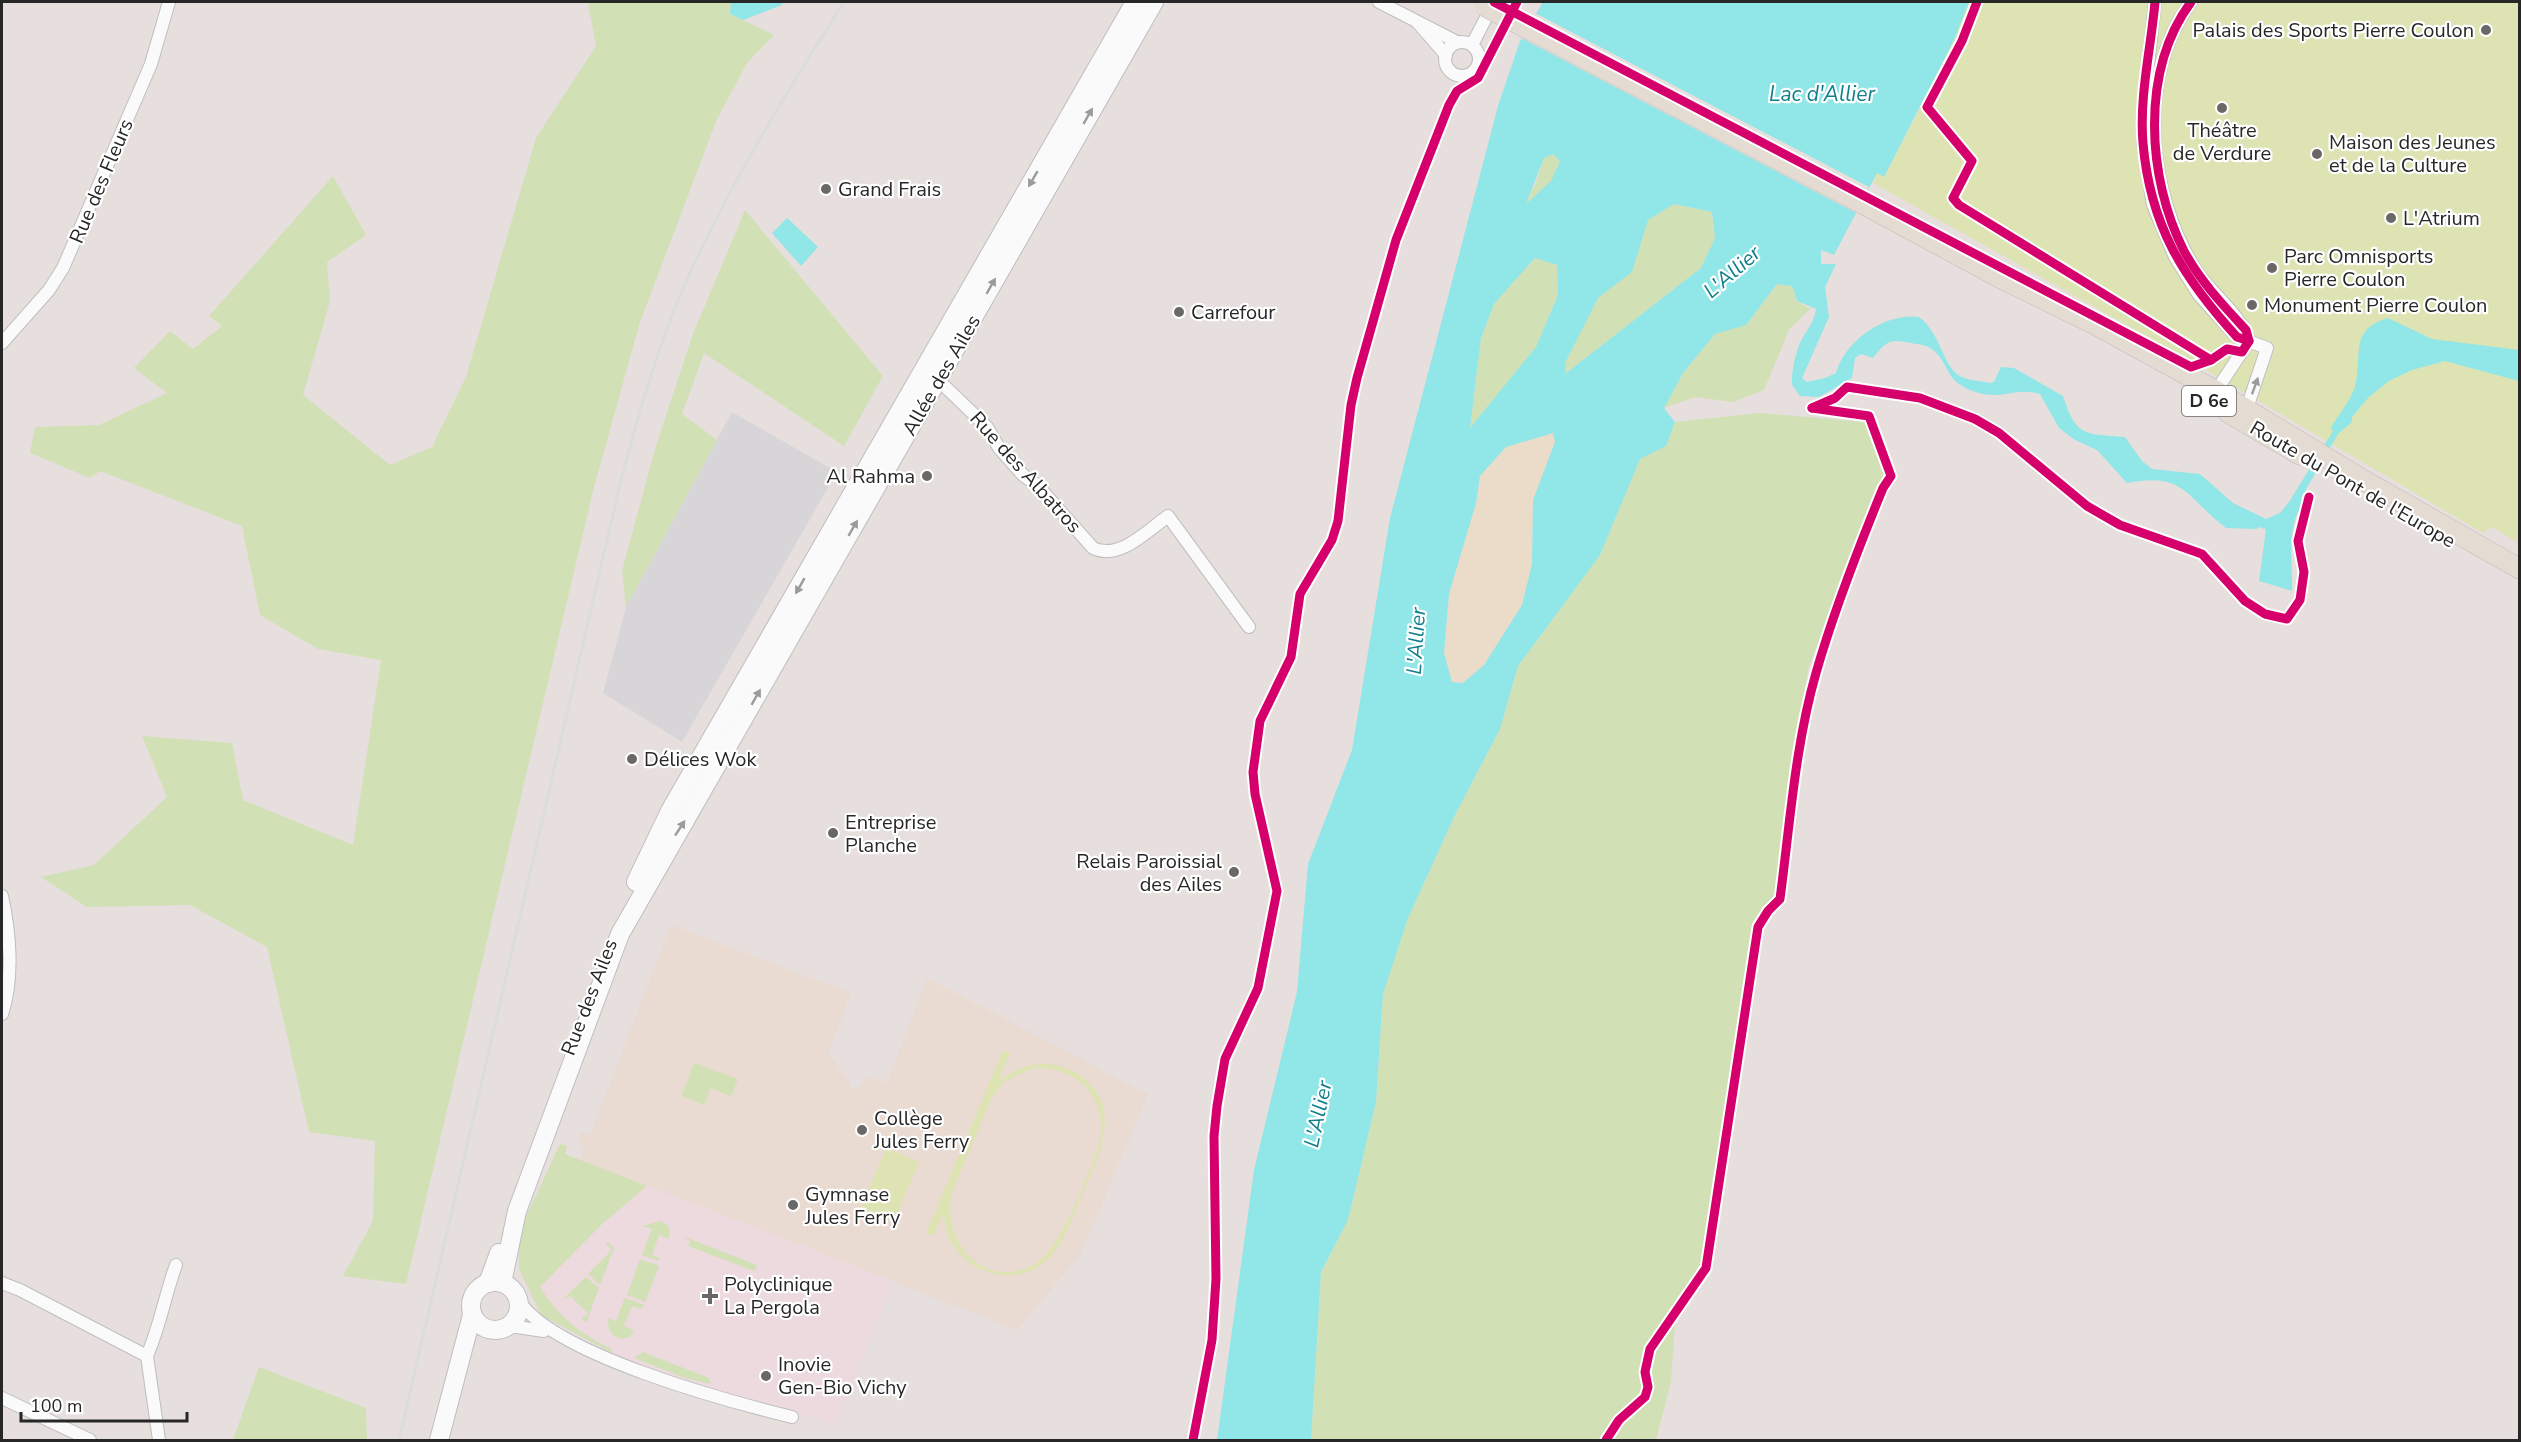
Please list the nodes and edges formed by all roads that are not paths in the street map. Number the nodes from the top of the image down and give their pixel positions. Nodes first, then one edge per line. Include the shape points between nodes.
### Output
1 (169, 2) edge
2 (1136, 2) edge
3 (1154, 2) edge
4 (1379, 2) edge
5 (2155, 2) edge
6 (2191, 2) edge
7 (1484, 3) edge
8 (1418, 23) junction
9 (1457, 42) junction
10 (1472, 45) junction
11 (1446, 55) junction
12 (2002, 279) junction
13 (2248, 340) junction
14 (2, 343) edge
15 (931, 373) junction
16 (2228, 404) junction
17 (2520, 569) edge
18 (2520, 578) edge
19 (1250, 627) dead end
20 (721, 724) joint
21 (727, 748) joint
22 (2, 896) edge
23 (2, 1014) edge
24 (176, 1265) dead end
25 (2, 1283) edge
26 (495, 1283) junction
27 (519, 1301) junction
28 (472, 1315) junction
29 (510, 1326) junction
30 (487, 1329) junction
31 (558, 1336) junction
32 (147, 1356) junction
33 (455, 1382) junction
34 (2, 1398) edge
35 (792, 1417) dead end
36 (90, 1440) edge
37 (159, 1440) edge
38 (439, 1440) edge

1 - 14 street, Rue des Fleurs via 150,64 63,268 49,290
2 -> 15 main road, Allée des Ailes
15 -> 3 main road, Allée des Ailes
4 - 8 street
5 - 13 street via 2143,142 2153,205 2187,278 2236,337
6 - 13 street via 2168,46 2158,87 2156,142 2165,202 2197,272 2246,330
7 - 10 street
7 - 12 main road, Route du Pont de l'Europe / D 6e, bridge
8 - 9 street
8 - 11 street
9 - 10 street
9 - 11 street
10 - 11 street via 1479,53 1479,64 1467,75 1452,72
12 - 16 main road, Route du Pont de l'Europe / D 6e via 2096,325
12 - 16 main road, Route du Pont de l'Europe / D 6e via 2195,393
13 - 16 street
16 -> 13 street via 2267,348
15 - 19 street, Rue des Albatros via 987,427 999,448 1093,548 1102,553 1117,551 1168,516
15 -> 20 main road, Allée des Ailes
21 -> 15 main road, Allée des Ailes
16 - 17 main road, Route du Pont de l'Europe / D 6e
16 - 18 main road, Route du Pont de l'Europe / D 6e
20 - 26 main road, Rue des Ailes via 670,811 614,931 511,1209
26 -> 21 main road, Rue des Ailes via 517,1211 620,934
22 - 23 street via 8,974
24 - 32 street via 159,1329
25 - 32 street
26 - 27 main road via 513,1290
26 - 28 main road via 481,1286 471,1299
27 - 29 main road via 518,1315
27 - 31 street via 535,1321
28 - 30 main road
28 - 33 main road
29 - 30 main road via 495,1331
29 - 31 street via 532,1327
30 - 33 main road
31 - 35 street via 652,1374
32 - 37 street
33 - 38 main road
34 - 36 street

